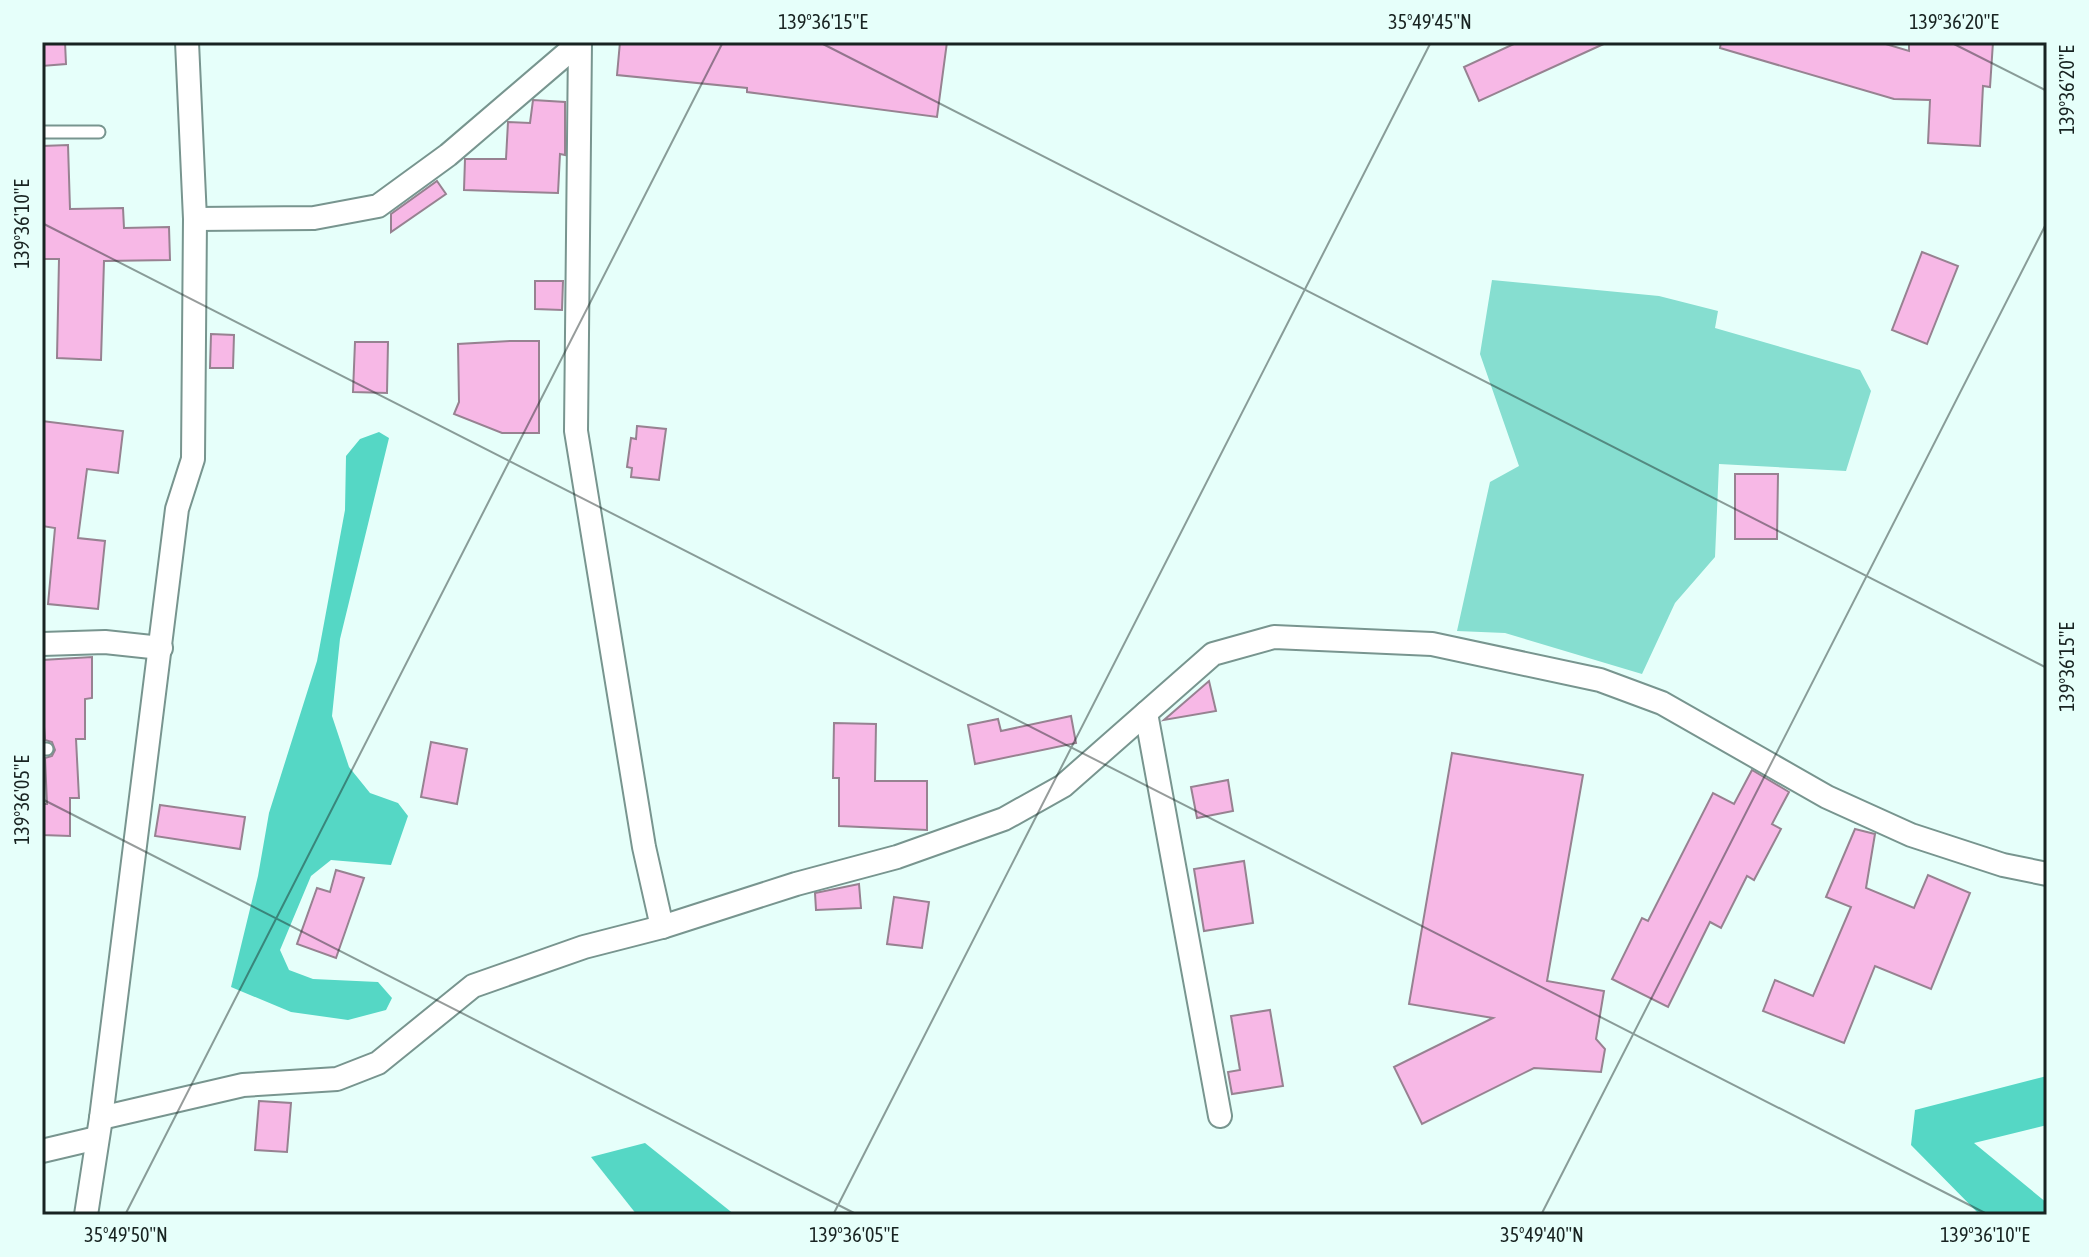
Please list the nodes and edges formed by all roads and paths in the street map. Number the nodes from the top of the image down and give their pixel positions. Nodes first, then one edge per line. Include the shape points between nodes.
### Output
1 (187, 42) edge
2 (580, 42) edge
3 (42, 132) edge
4 (99, 132) dead end
5 (195, 219) junction
6 (42, 644) edge
7 (161, 648) junction
8 (1146, 713) junction
9 (2047, 874) edge
10 (662, 927) junction
11 (1220, 1116) dead end
12 (99, 1128) junction
13 (42, 1151) edge
14 (86, 1215) edge

1 - 5 street
2 - 5 street via 448,155 378,206 314,218
2 - 10 street via 576,431 644,847
3 - 4 lane
5 - 7 street via 193,459 177,509
6 - 7 street via 105,642
7 - 12 street
8 - 9 street via 1213,654 1274,637 1432,644 1613,684 1662,703 1827,797 1911,835
8 - 10 street via 1063,786 1004,819 897,857
8 - 11 street
10 - 12 street via 584,947 473,986 378,1063 337,1079 243,1085
12 - 13 street
12 - 14 street

